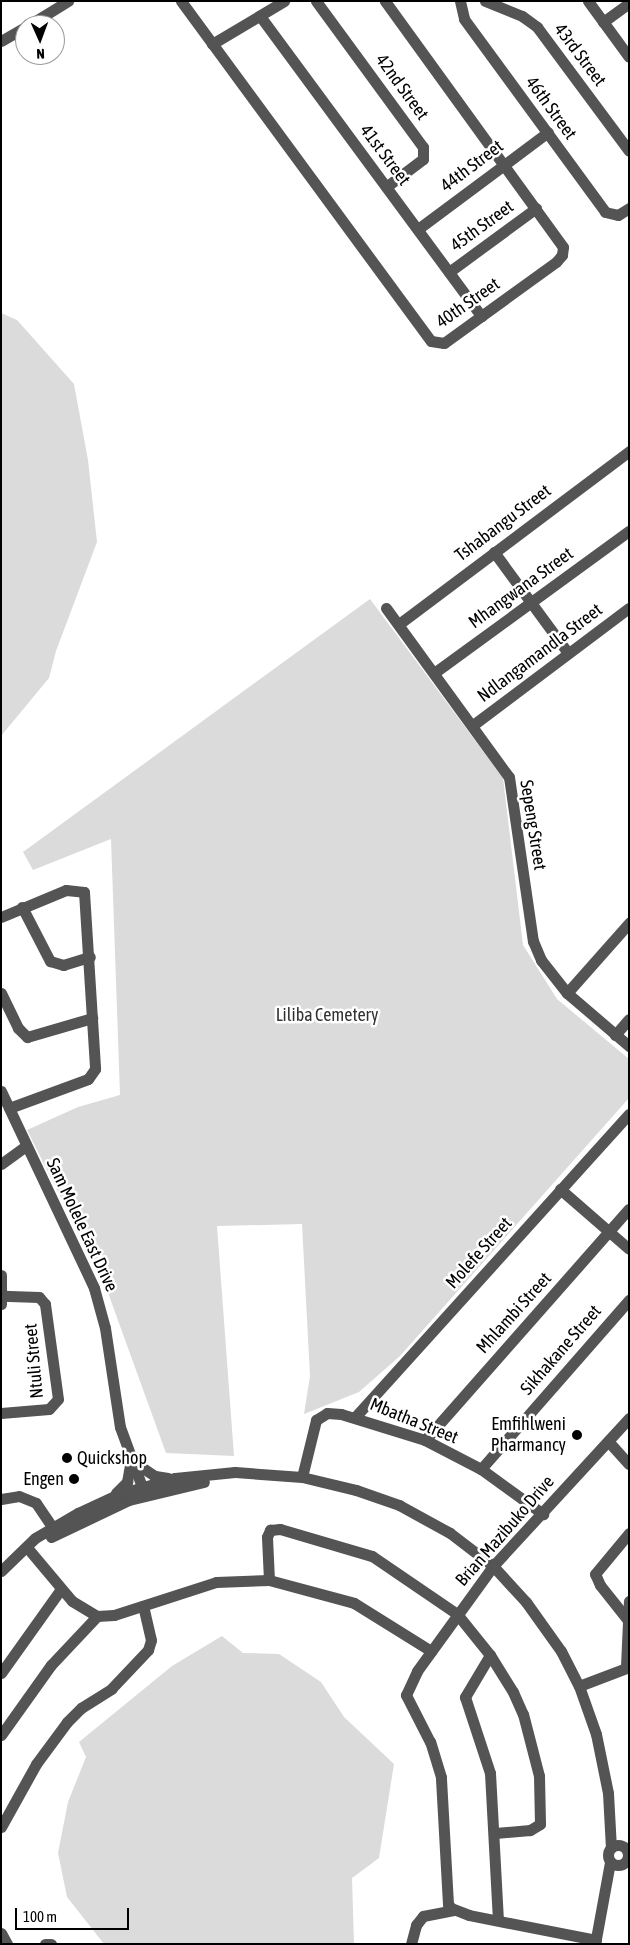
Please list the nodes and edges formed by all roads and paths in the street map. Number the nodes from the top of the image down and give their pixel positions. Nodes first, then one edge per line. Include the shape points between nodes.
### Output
1 (68, 1) edge
2 (181, 1) edge
3 (284, 1) edge
4 (316, 1) edge
5 (385, 1) edge
6 (460, 1) edge
7 (485, 1) edge
8 (588, 1) edge
9 (629, 3) edge
10 (45, 15) edge
11 (260, 16) junction
12 (603, 22) junction
13 (15, 33) edge
14 (1, 41) edge
15 (212, 44) junction
16 (629, 57) edge
17 (548, 132) junction
18 (629, 151) edge
19 (504, 164) junction
20 (386, 187) junction
21 (536, 208) junction
22 (629, 208) edge
23 (418, 229) junction
24 (449, 272) junction
25 (480, 316) junction
26 (629, 451) edge
27 (629, 531) edge
28 (494, 552) junction
29 (531, 602) junction
30 (386, 608) dead end
31 (629, 608) edge
32 (399, 624) junction
33 (568, 653) junction
34 (434, 673) junction
35 (473, 726) junction
36 (22, 907) junction
37 (1, 916) edge
38 (629, 923) edge
39 (90, 957) junction
40 (1, 993) edge
41 (567, 993) junction
42 (92, 1018) junction
43 (629, 1019) edge
44 (615, 1035) junction
45 (629, 1046) edge
46 (1, 1091) edge
47 (9, 1108) junction
48 (629, 1114) edge
49 (26, 1146) junction
50 (1, 1164) edge
51 (560, 1189) junction
52 (629, 1209) edge
53 (609, 1232) junction
54 (629, 1249) edge
55 (1, 1276) edge
56 (2, 1300) edge
57 (629, 1300) edge
58 (1, 1413) edge
59 (356, 1416) junction
60 (629, 1418) edge
61 (425, 1440) junction
62 (608, 1441) junction
63 (133, 1459) junction
64 (629, 1464) edge
65 (481, 1469) junction
66 (260, 1474) junction
67 (302, 1477) junction
68 (175, 1478) junction
69 (143, 1491) junction
70 (1, 1499) edge
71 (109, 1499) junction
72 (543, 1514) junction
73 (54, 1530) junction
74 (629, 1533) edge
75 (30, 1551) junction
76 (493, 1566) junction
77 (1, 1571) edge
78 (269, 1580) junction
79 (61, 1589) junction
80 (629, 1601) edge
81 (143, 1606) junction
82 (457, 1614) junction
83 (97, 1616) junction
84 (627, 1619) junction
85 (430, 1651) junction
86 (490, 1655) junction
87 (628, 1666) edge
88 (1, 1673) edge
89 (579, 1686) junction
90 (1, 1735) edge
91 (1, 1827) edge
92 (495, 1833) junction
93 (622, 1855) edge
94 (453, 1910) junction
95 (498, 1920) junction
96 (1, 1933) edge
97 (595, 1942) edge
98 (7, 1944) edge
99 (45, 1944) edge
100 (51, 1944) edge
101 (411, 1944) edge

1 - 10 street
2 - 15 street, 40th Street
3 - 11 street
4 - 20 street, 42nd Street via 423,147 423,159
5 - 19 street, 40th Street
6 - 17 street, 46th Street via 464,19
7 - 18 street, 43rd Street via 522,16 537,27
8 - 12 street
9 - 12 street
11 - 15 street
11 - 20 street, 41st Street
12 - 16 street
13 - 14 street
15 - 25 street, 40th Street via 431,341 446,342
17 - 19 street, 44th Street
17 - 22 street, 46th Street via 605,212 618,215
19 - 21 street, 40th Street
19 - 23 street, 44th Street
20 - 23 street, 41st Street
21 - 24 street, 45th Street
21 - 25 street, 40th Street via 562,243 562,255
23 - 24 street, 41st Street
24 - 25 street, 41st Street
26 - 28 street, Tshabangu Street
27 - 29 street, Mhangwana Street
28 - 29 street
28 - 32 street, Tshabangu Street
29 - 33 street
29 - 34 street, Mhangwana Street
30 - 32 street, Sepeng Street
31 - 33 street, Ndlangamandla Street
32 - 34 street, Sepeng Street
33 - 35 street, Ndlangamandla Street
34 - 35 street, Sepeng Street
35 - 41 street, Sepeng Street via 509,777 533,941 541,960
36 - 37 street
36 - 39 street via 50,961 63,965
36 - 39 street via 66,890 84,892
38 - 41 street
39 - 42 street
40 - 42 street via 18,1028 28,1037
41 - 44 street, Sepeng Street
42 - 47 street via 95,1069 90,1077
43 - 44 street
44 - 45 street, Sepeng Street
46 - 47 street, Sam Molele East Drive
47 - 49 street, Sam Molele East Drive
48 - 51 street, Molefe Street
49 - 50 street
49 - 63 street, Sam Molele East Drive via 82,1258 99,1302 116,1407
51 - 53 street
51 - 59 street, Molefe Street
52 - 53 street, Mhlambi Street
53 - 54 street
53 - 61 street, Mhlambi Street
55 - 56 street
56 - 58 street, Ntuli Street via 36,1297 46,1304 58,1399 52,1408
57 - 65 street, Sikhakane Street
59 - 61 street, Mbatha Street
59 - 67 street, Mbatha Street via 321,1415 314,1425
60 - 62 street, Brian Mazibuko Drive
61 - 65 street, Mbatha Street
62 - 64 street
62 - 72 street, Brian Mazibuko Drive
63 - 68 street via 155,1476
63 - 69 street, Sam Molele East Drive
63 - 71 street via 127,1482
65 - 72 street, Mbatha Street
66 - 67 street
66 - 68 street via 230,1472
66 - 69 street
67 - 76 street via 400,1505 450,1533
68 - 69 street
69 - 71 street
69 - 73 street
70 - 73 street via 19,1496 28,1499 42,1510
71 - 73 street
72 - 76 street, Brian Mazibuko Drive
73 - 75 street
73 - 77 street via 20,1550
74 - 84 street via 596,1574 600,1585
75 - 77 street
75 - 79 street
76 - 82 street, Brian Mazibuko Drive
76 - 89 street via 544,1625
78 - 81 street via 216,1582
78 - 82 street via 267,1537 275,1528 372,1556
78 - 85 street via 354,1603
79 - 83 street via 80,1607
79 - 88 street
80 - 84 street
81 - 83 street
81 - 91 street via 151,1640 148,1650 111,1690 82,1708 68,1722 39,1758
82 - 85 street, Brian Mazibuko Drive
82 - 86 street
83 - 90 street via 52,1665
84 - 87 street
85 - 94 street, Brian Mazibuko Drive via 409,1684 407,1700 430,1742 441,1777 448,1904
86 - 92 street via 465,1697 490,1773
86 - 92 street via 523,1714 539,1776 541,1800 541,1819 536,1828
87 - 89 street
89 - 93 street via 603,1762 611,1828
92 - 95 street
93 - 97 street via 607,1884
94 - 95 street
94 - 101 street via 423,1916 416,1925
95 - 97 street
96 - 98 street
99 - 100 street

